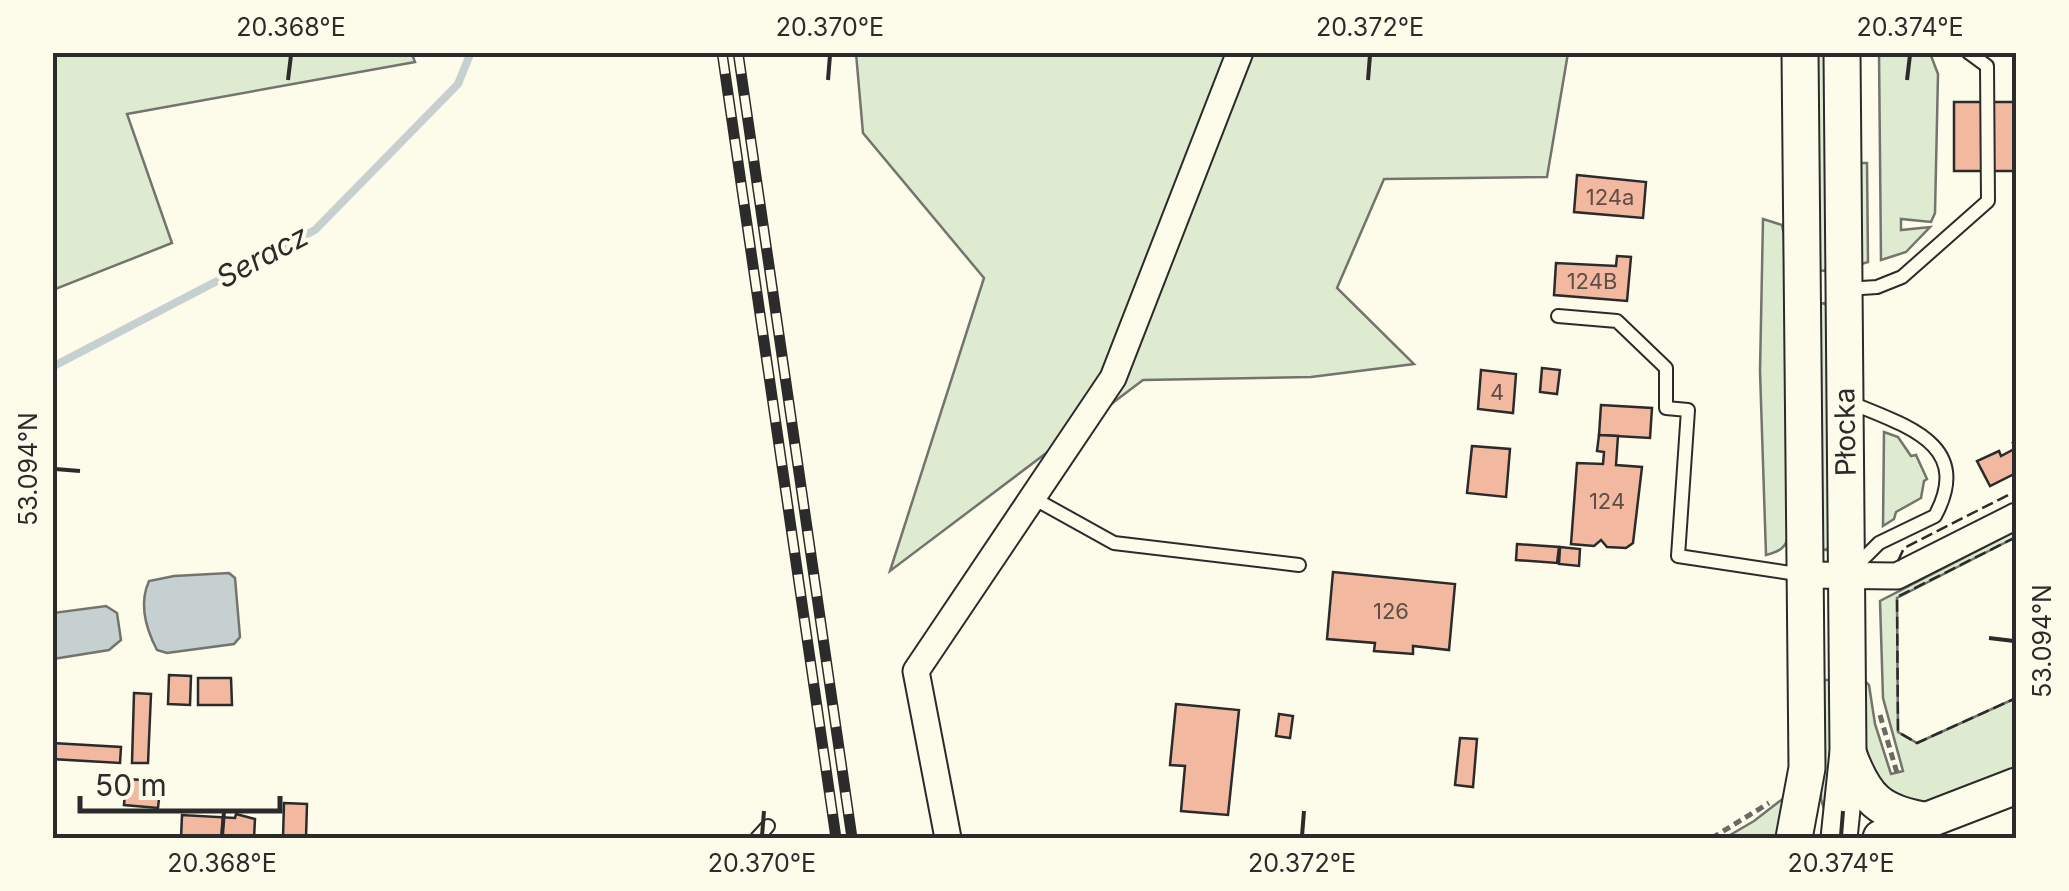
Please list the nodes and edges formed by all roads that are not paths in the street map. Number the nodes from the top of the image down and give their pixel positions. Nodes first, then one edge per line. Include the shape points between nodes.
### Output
1 (1240, 52) edge
2 (1800, 52) edge
3 (1842, 52) edge
4 (1968, 52) edge
5 (1844, 289) junction
6 (1802, 290) junction
7 (1558, 316) dead end
8 (1845, 400) junction
9 (1033, 498) junction
10 (2016, 516) edge
11 (1299, 564) dead end
12 (1807, 576) junction
13 (1846, 576) junction
14 (1848, 752) junction
15 (1795, 781) junction
16 (2016, 786) edge
17 (2016, 810) edge
18 (768, 826) dead end
19 (1939, 830) edge
20 (758, 838) edge
21 (948, 838) edge
22 (1794, 838) edge
23 (1818, 838) edge
24 (1839, 838) edge
25 (1881, 838) edge

1 - 9 street via 1113,378
2 - 6 street, Płocka
3 - 5 street, Płocka
4 - 5 lane via 1987,66 1988,201 1902,277
5 - 6 street
5 - 8 street, Płocka
6 - 12 street, Płocka
7 - 12 lane via 1617,321 1666,368 1666,408 1688,410 1678,556
8 - 13 street, Płocka
8 - 13 lane via 1934,444 1947,466 1948,485 1935,516 1879,543
9 - 11 lane via 1114,542
9 - 21 street via 916,670
10 - 13 street via 1896,576
12 - 13 street
12 - 15 street, Płocka
13 - 14 street, Płocka
14 - 19 street, Płocka via 1876,804
14 - 24 street, Płocka
15 - 22 street, Płocka
15 - 23 street, Płocka
16 - 19 street
17 - 19 street
18 - 20 lane
19 - 25 street

